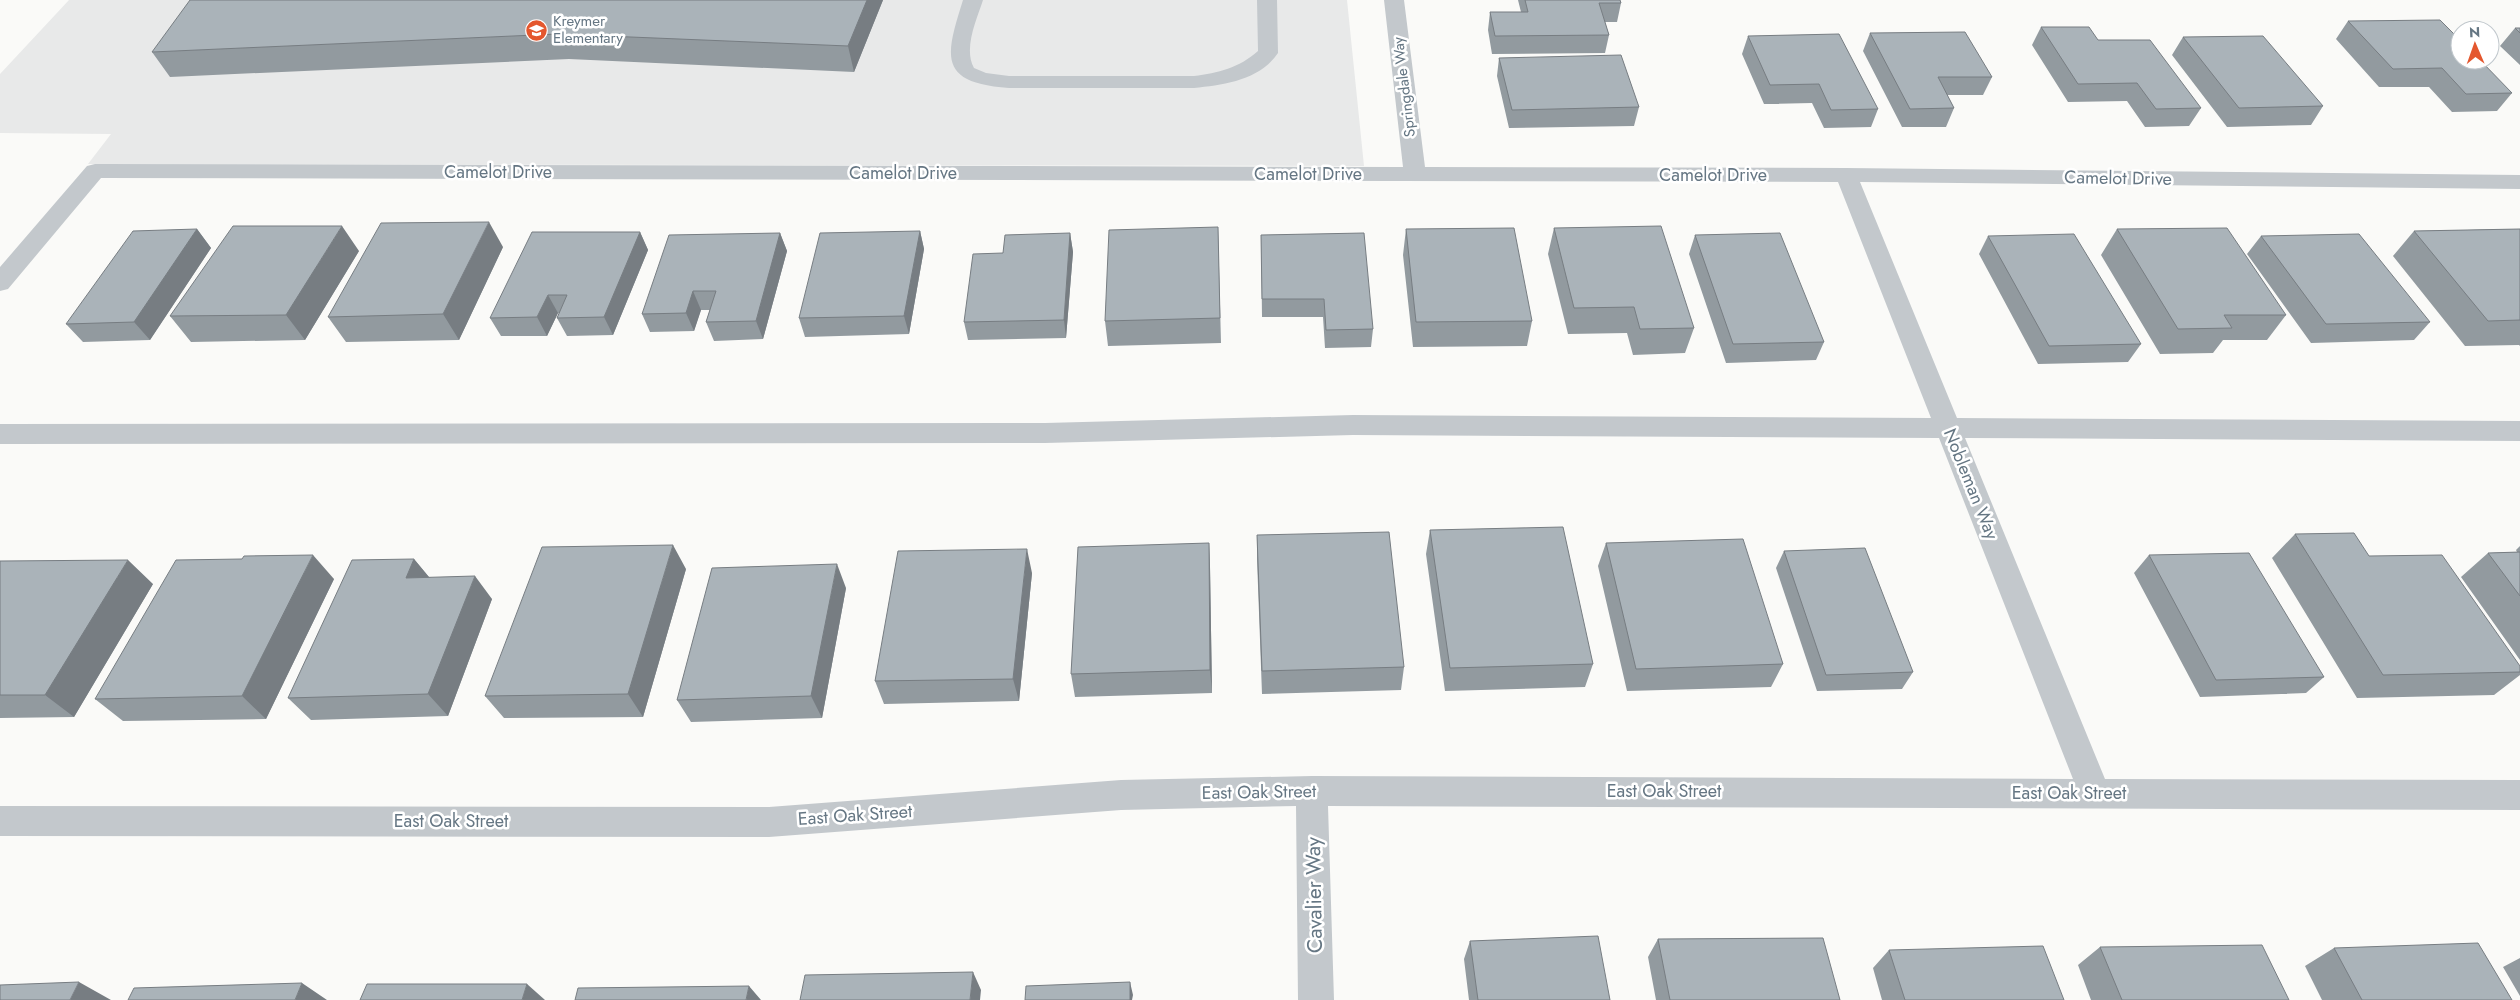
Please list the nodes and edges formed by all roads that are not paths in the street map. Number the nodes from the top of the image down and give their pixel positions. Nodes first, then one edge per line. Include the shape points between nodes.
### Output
1 (973, 0) edge
2 (1267, 0) edge
3 (1394, 0) edge
4 (1415, 174) junction
5 (1846, 175) junction
6 (2520, 182) edge
7 (0, 283) edge
8 (1947, 427) junction
9 (2520, 431) edge
10 (0, 434) edge
11 (1312, 790) junction
12 (2095, 793) junction
13 (2520, 795) edge
14 (0, 821) edge
15 (1316, 1000) edge

1 - 2 street via 960,49 961,61 967,72 985,80 1051,82 1194,82 1222,79 1258,62 1268,53
3 - 4 street, Springdale Way
4 - 5 street, Camelot Drive
4 - 7 street, Camelot Drive via 95,171
5 - 6 street, Camelot Drive
5 - 8 street, Nobleman Way
8 - 9 street
8 - 10 street via 1353,425 1045,433
8 - 12 street, Nobleman Way
11 - 12 street, East Oak Street
11 - 14 street, East Oak Street via 1121,795 769,822
11 - 15 street, Cavalier Way
12 - 13 street, East Oak Street

